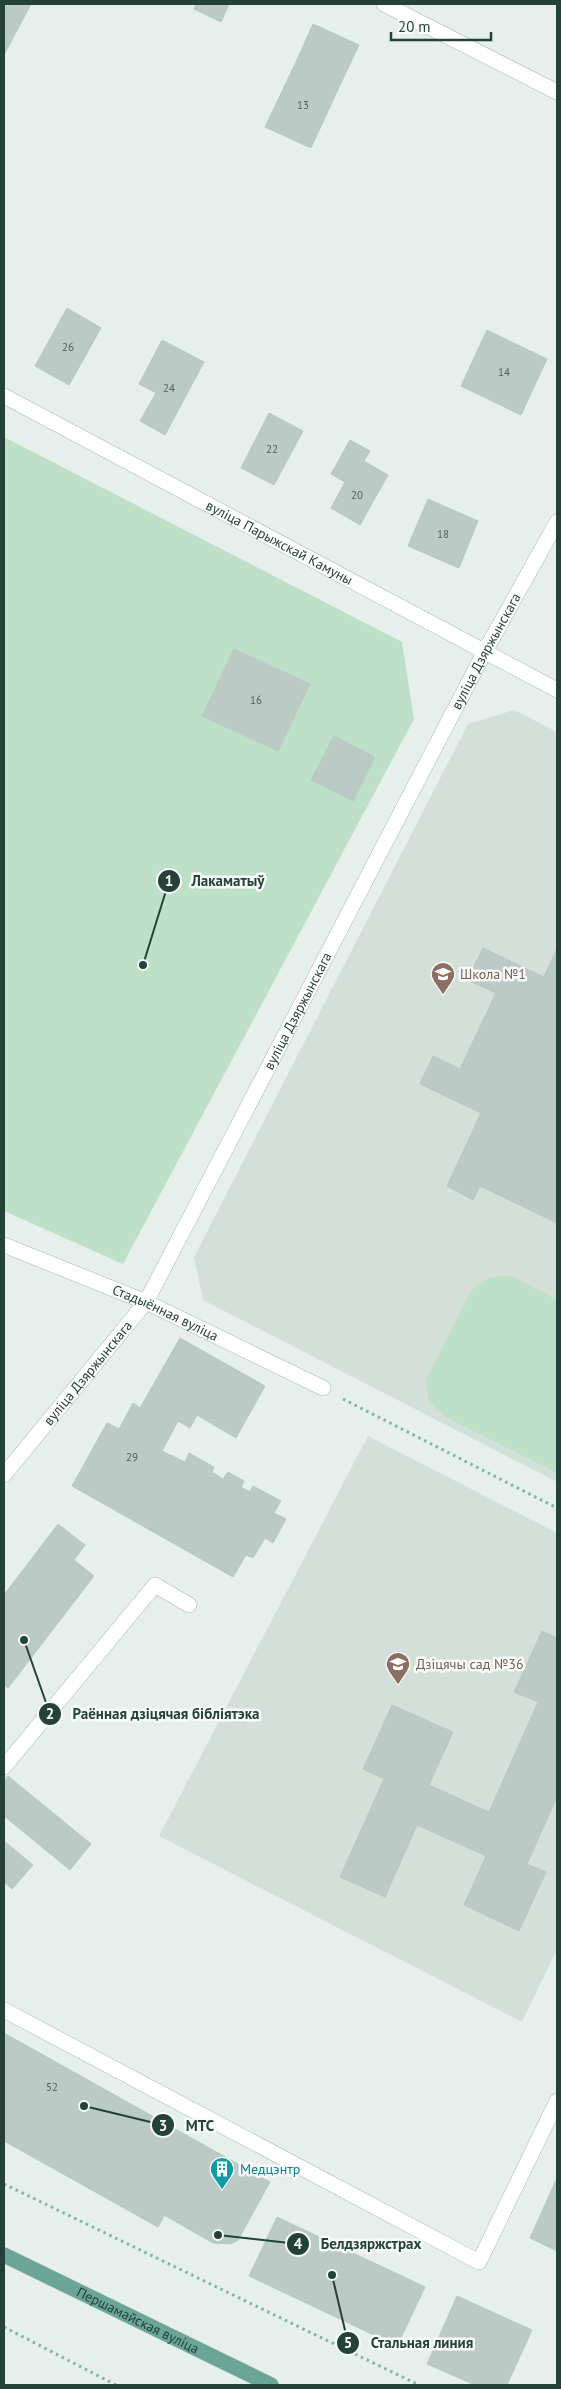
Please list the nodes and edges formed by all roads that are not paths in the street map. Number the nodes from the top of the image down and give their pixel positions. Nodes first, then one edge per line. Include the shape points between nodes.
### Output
1 (384, 4) edge
2 (557, 92) edge
3 (4, 396) edge
4 (557, 522) edge
5 (484, 653) junction
6 (557, 690) edge
7 (4, 1245) edge
8 (146, 1302) junction
9 (323, 1388) road end
10 (4, 1475) edge
11 (188, 1605) dead end
12 (4, 1767) edge
13 (4, 2010) edge
14 (557, 2101) edge
15 (4, 2255) edge
16 (271, 2385) edge

1 - 2 street
3 - 5 street, вуліца Парыжскай Камуны
4 - 5 street, вуліца Дзяржынскага
5 - 6 street, вуліца Парыжскай Камуны
5 - 8 street, вуліца Дзяржынскага
7 - 8 street, Стадыённая вуліца
8 - 9 street, Стадыённая вуліца
8 - 10 street, вуліца Дзяржынскага
11 - 12 street via 156,1585
13 - 14 street via 479,2262
15 - 16 main road, Першамайская вуліца

